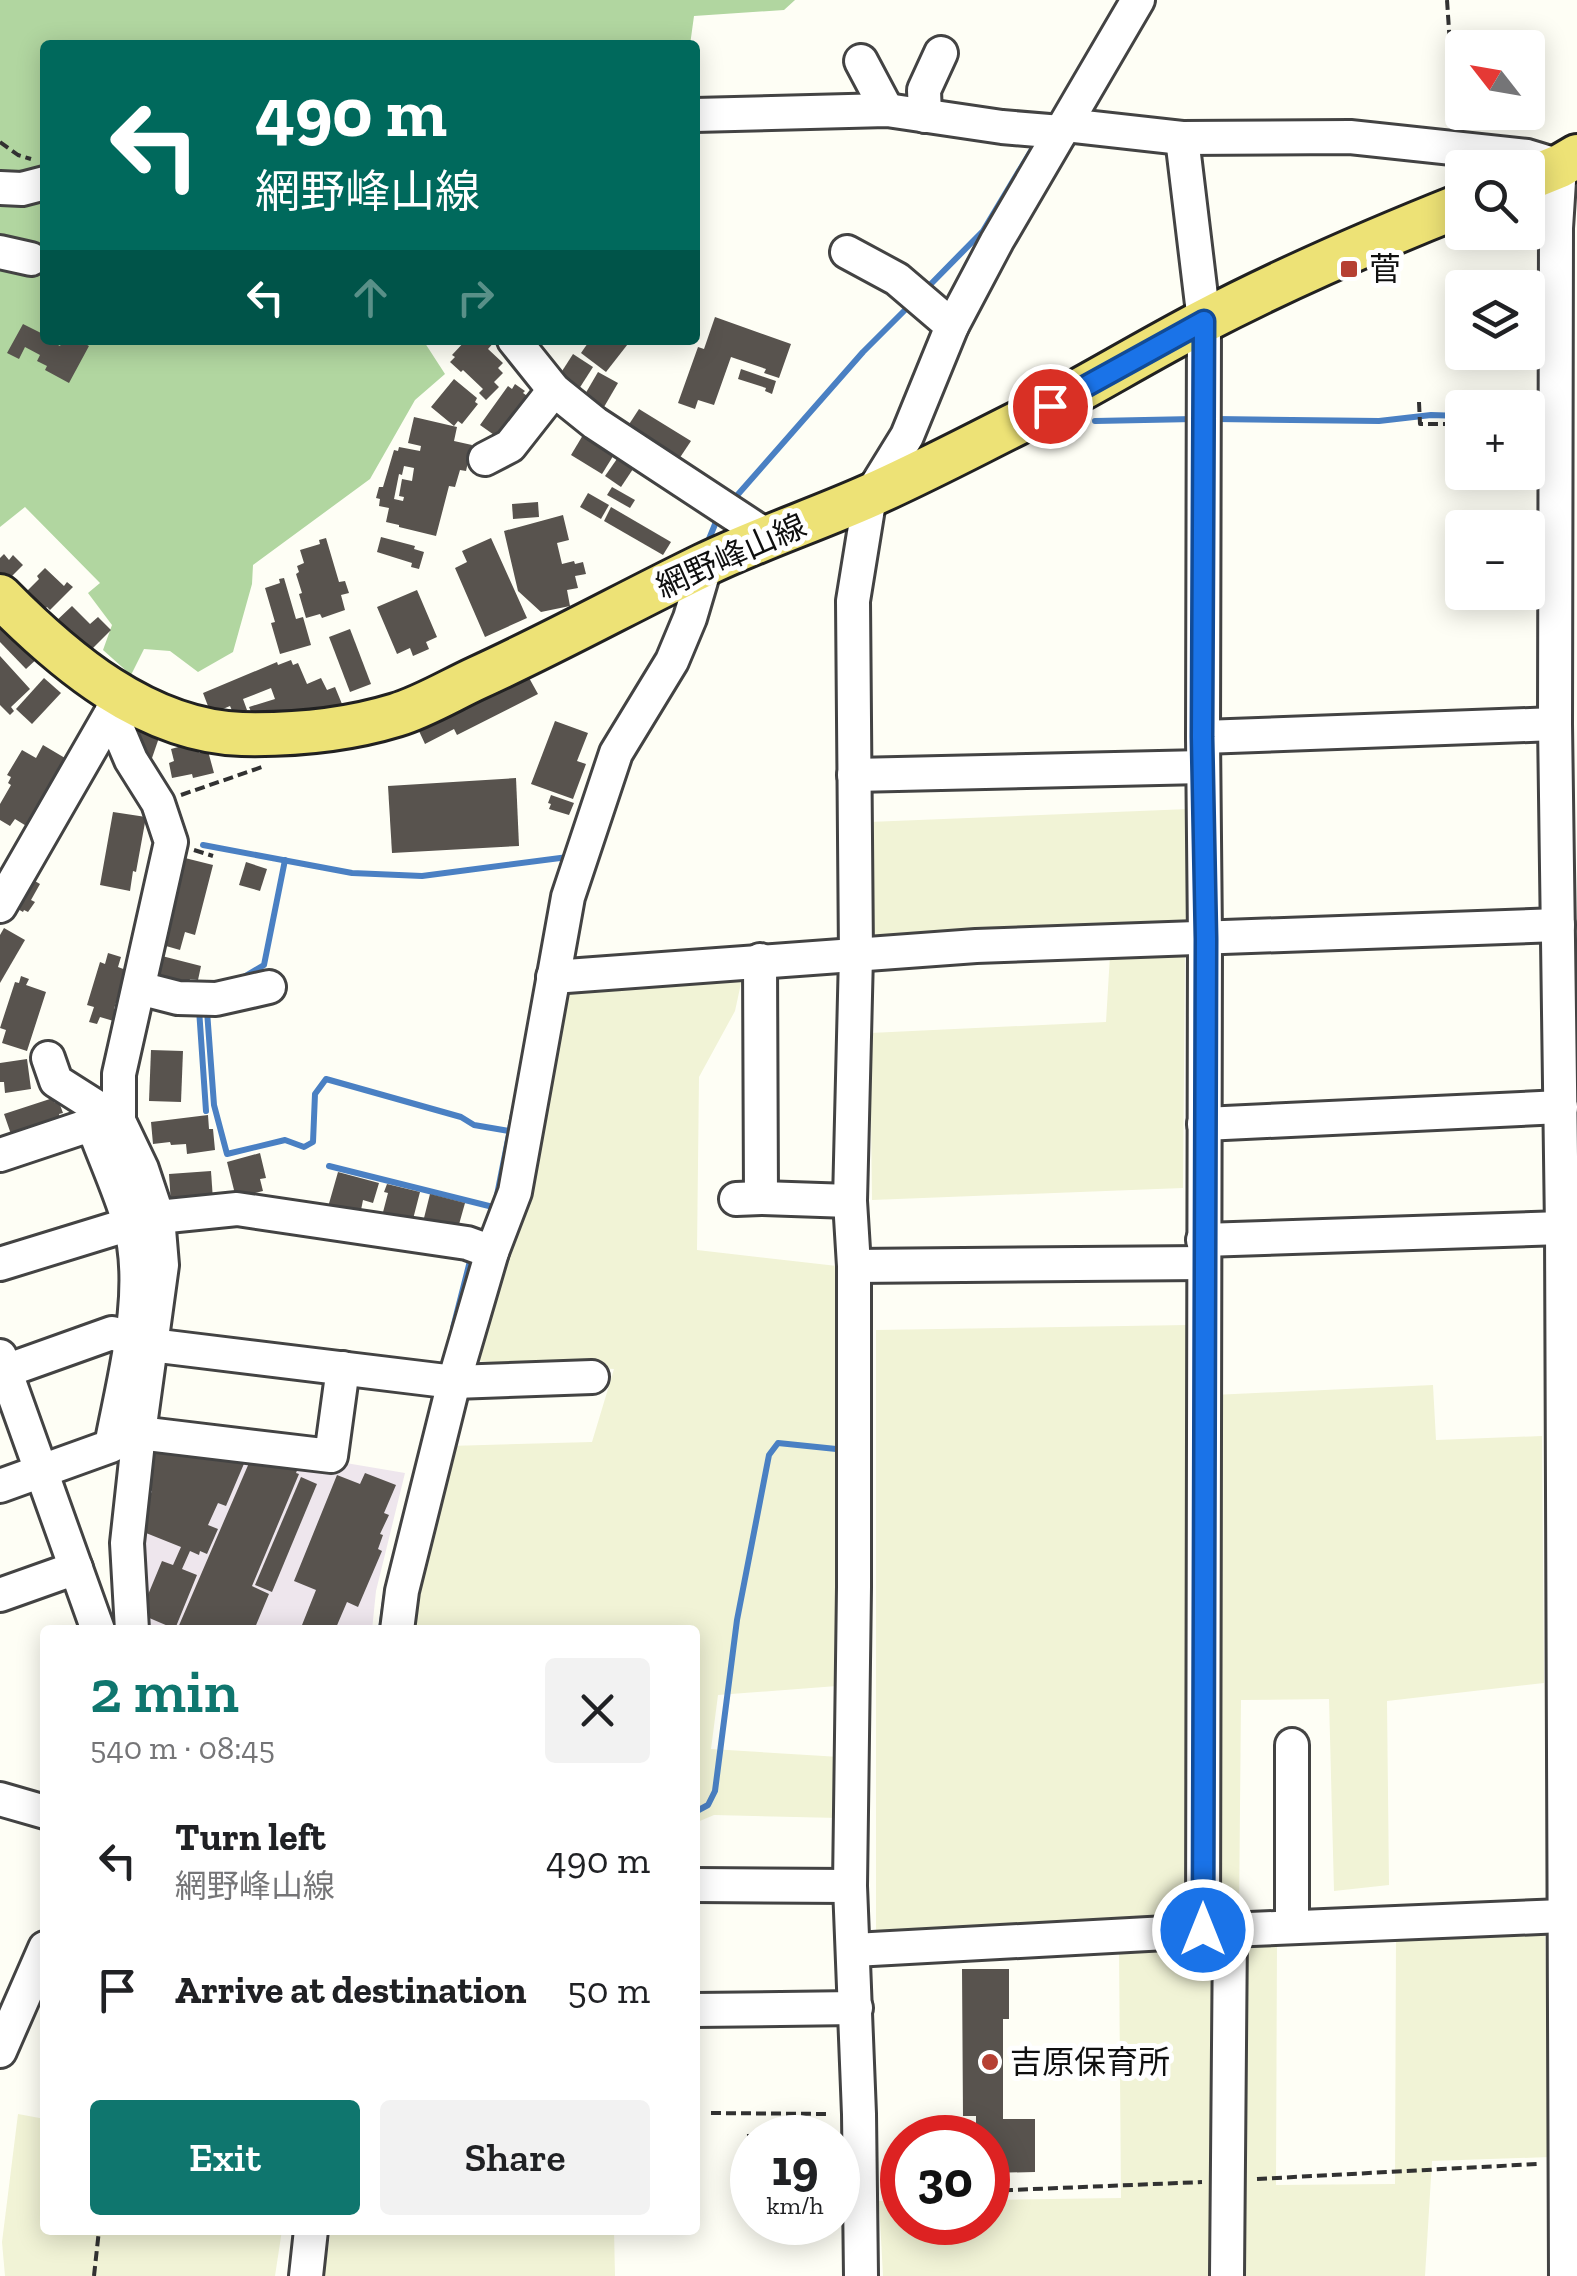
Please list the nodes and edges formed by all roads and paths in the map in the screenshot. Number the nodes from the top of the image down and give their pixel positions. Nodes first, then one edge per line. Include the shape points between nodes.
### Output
1 (1138, 0) edge
2 (1447, 0) edge
3 (941, 53) dead end
4 (860, 60) dead end
5 (887, 110) junction
6 (700, 115) edge
7 (925, 116) junction
8 (1064, 128) junction
9 (1182, 138) junction
10 (0, 142) edge
11 (1457, 148) junction
12 (1560, 167) edge
13 (39, 171) edge
14 (0, 188) edge
15 (1445, 212) edge
16 (847, 252) dead end
17 (1204, 321) junction
18 (952, 326) junction
19 (518, 345) edge
20 (554, 390) junction
21 (1419, 402) dead end
22 (1445, 424) edge
23 (486, 459) dead end
24 (870, 496) junction
25 (767, 536) junction
26 (706, 564) junction
27 (0, 596) edge
28 (114, 703) junction
29 (1555, 724) junction
30 (1203, 752) junction
31 (276, 760) dead end
32 (854, 775) junction
33 (158, 803) junction
34 (1567, 828) edge
35 (0, 906) edge
36 (1558, 925) junction
37 (1206, 939) junction
38 (856, 955) junction
39 (760, 960) junction
40 (1568, 964) edge
41 (553, 977) junction
42 (139, 988) junction
43 (270, 988) dead end
44 (48, 1058) dead end
45 (1561, 1107) junction
46 (119, 1122) junction
47 (1204, 1124) junction
48 (0, 1155) edge
49 (850, 1201) junction
50 (144, 1221) junction
51 (1562, 1228) junction
52 (1204, 1251) junction
53 (492, 1252) junction
54 (0, 1264) edge
55 (854, 1266) junction
56 (141, 1342) junction
57 (2, 1367) edge
58 (343, 1368) junction
59 (592, 1377) dead end
60 (454, 1382) junction
61 (138, 1433) junction
62 (41, 1472) junction
63 (0, 1486) edge
64 (76, 1568) junction
65 (0, 1595) edge
66 (1570, 1600) edge
67 (96, 1625) edge
68 (135, 1625) edge
69 (398, 1625) edge
70 (1292, 1746) dead end
71 (0, 1799) edge
72 (40, 1811) edge
73 (700, 1885) edge
74 (850, 1886) junction
75 (1568, 1896) edge
76 (1292, 1926) junction
77 (1216, 1930) junction
78 (854, 1950) junction
79 (40, 1959) edge
80 (856, 2008) junction
81 (700, 2010) edge
82 (0, 2051) edge
83 (710, 2112) dead end
84 (751, 2115) edge
85 (859, 2115) edge
86 (1571, 2126) edge
87 (1566, 2162) junction
88 (1228, 2181) junction
89 (1010, 2190) edge
90 (860, 2200) edge
91 (98, 2235) edge
92 (310, 2235) edge
93 (94, 2276) edge
94 (306, 2276) edge
95 (861, 2276) edge
96 (1227, 2276) edge
97 (1566, 2276) edge

1 - 8 street
2 - 11 path
3 - 7 street via 924,90
4 - 5 street
5 - 6 street
5 - 7 street
7 - 8 street
8 - 9 street
8 - 18 street
9 - 11 street via 1350,137
9 - 17 street
10 - 13 path
11 - 12 street
12 - 29 street
13 - 14 street via 22,189
15 - 17 main road, 網野峰山線
16 - 18 street via 897,279
17 - 24 main road, 網野峰山線
17 - 30 street
18 - 24 street via 907,436
19 - 20 street
20 - 23 street via 510,446
20 - 25 street
21 - 22 path via 1420,424
24 - 25 main road, 網野峰山線
24 - 32 street via 853,601
25 - 26 main road, 網野峰山線
26 - 28 main road, 網野峰山線 via 398,715 338,728 240,734
26 - 41 street via 672,662 616,753 568,897
27 - 28 main road, 網野峰山線
28 - 33 street via 132,760
28 - 35 street
29 - 30 street
29 - 34 street
30 - 32 street
30 - 37 street
31 - 33 path
32 - 38 street
33 - 42 street via 171,842
34 - 36 street
36 - 37 street
36 - 40 street
37 - 38 street
37 - 47 street
38 - 39 street
38 - 49 street
39 - 41 street
39 - 49 street via 749,1198
40 - 45 street
41 - 53 street via 515,1192
42 - 43 street via 178,998
42 - 46 street via 119,1074
44 - 46 street via 56,1081
45 - 47 street
45 - 51 street
46 - 50 street via 142,1169
47 - 52 street
48 - 50 street via 84,1127 96,1134
49 - 55 street
50 - 53 street via 237,1209
50 - 54 street
50 - 56 street via 162,1265
51 - 52 street
51 - 66 street
52 - 55 street
52 - 77 street
53 - 60 street
55 - 74 street
56 - 57 street via 112,1333
56 - 58 street
56 - 61 street
56 - 62 street via 111,1446
57 - 62 street
58 - 60 street
58 - 61 street via 331,1456
59 - 60 street
60 - 69 street
61 - 68 street via 127,1543
62 - 63 street
62 - 64 street
64 - 65 street
64 - 67 street
66 - 75 street
70 - 76 street
71 - 72 street
73 - 74 street
74 - 78 street
75 - 76 street
75 - 86 street
76 - 77 street
77 - 78 street
77 - 88 street
78 - 80 street
79 - 82 street
80 - 81 street
80 - 85 street
83 - 84 path
86 - 87 street
87 - 88 path
87 - 97 street
88 - 89 path
88 - 96 street
90 - 95 street
91 - 93 path
92 - 94 street

